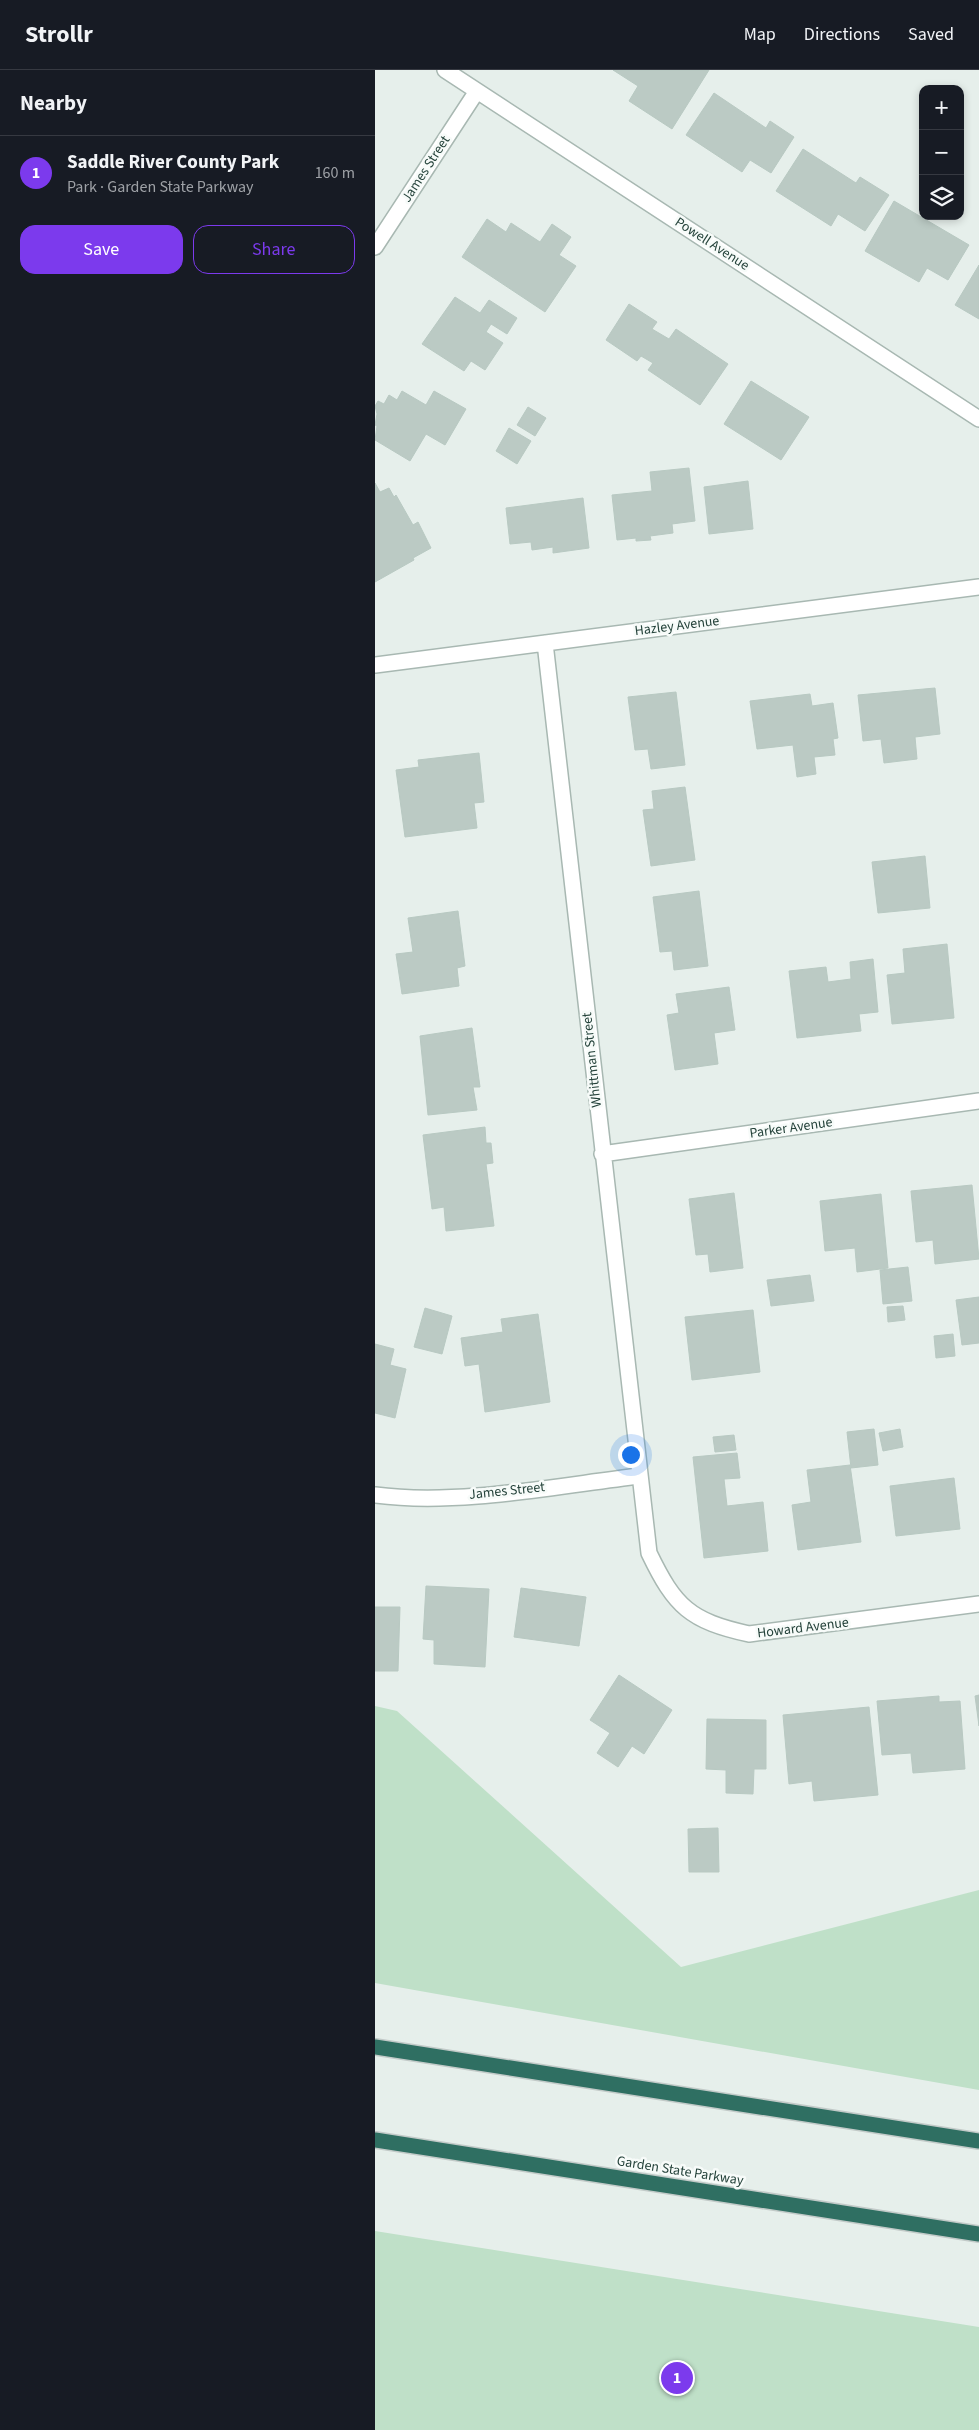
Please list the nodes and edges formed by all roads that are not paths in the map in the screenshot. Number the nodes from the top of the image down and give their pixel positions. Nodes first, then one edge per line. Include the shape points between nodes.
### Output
1 (445, 70) edge
2 (477, 91) junction
3 (375, 247) edge
4 (979, 419) edge
5 (979, 587) edge
6 (545, 643) junction
7 (375, 665) edge
8 (979, 1102) edge
9 (602, 1154) junction
10 (639, 1476) junction
11 (375, 1495) edge
12 (979, 1604) edge
13 (375, 2046) edge
14 (375, 2140) edge
15 (979, 2140) edge
16 (979, 2234) edge

1 - 2 street, Powell Avenue
2 - 3 street, James Street
2 - 4 street, Powell Avenue
5 - 6 street, Hazley Avenue
6 - 7 street, Hazley Avenue
6 - 9 street, Whittman Street
8 - 9 street, Parker Avenue
9 - 10 street, Whittman Street
10 - 11 street, James Street via 467,1496 403,1499
10 - 12 street, Howard Avenue via 649,1553 665,1587 688,1611 717,1627 749,1634 775,1632
13 - 15 highway
14 - 16 highway, Garden State Parkway

